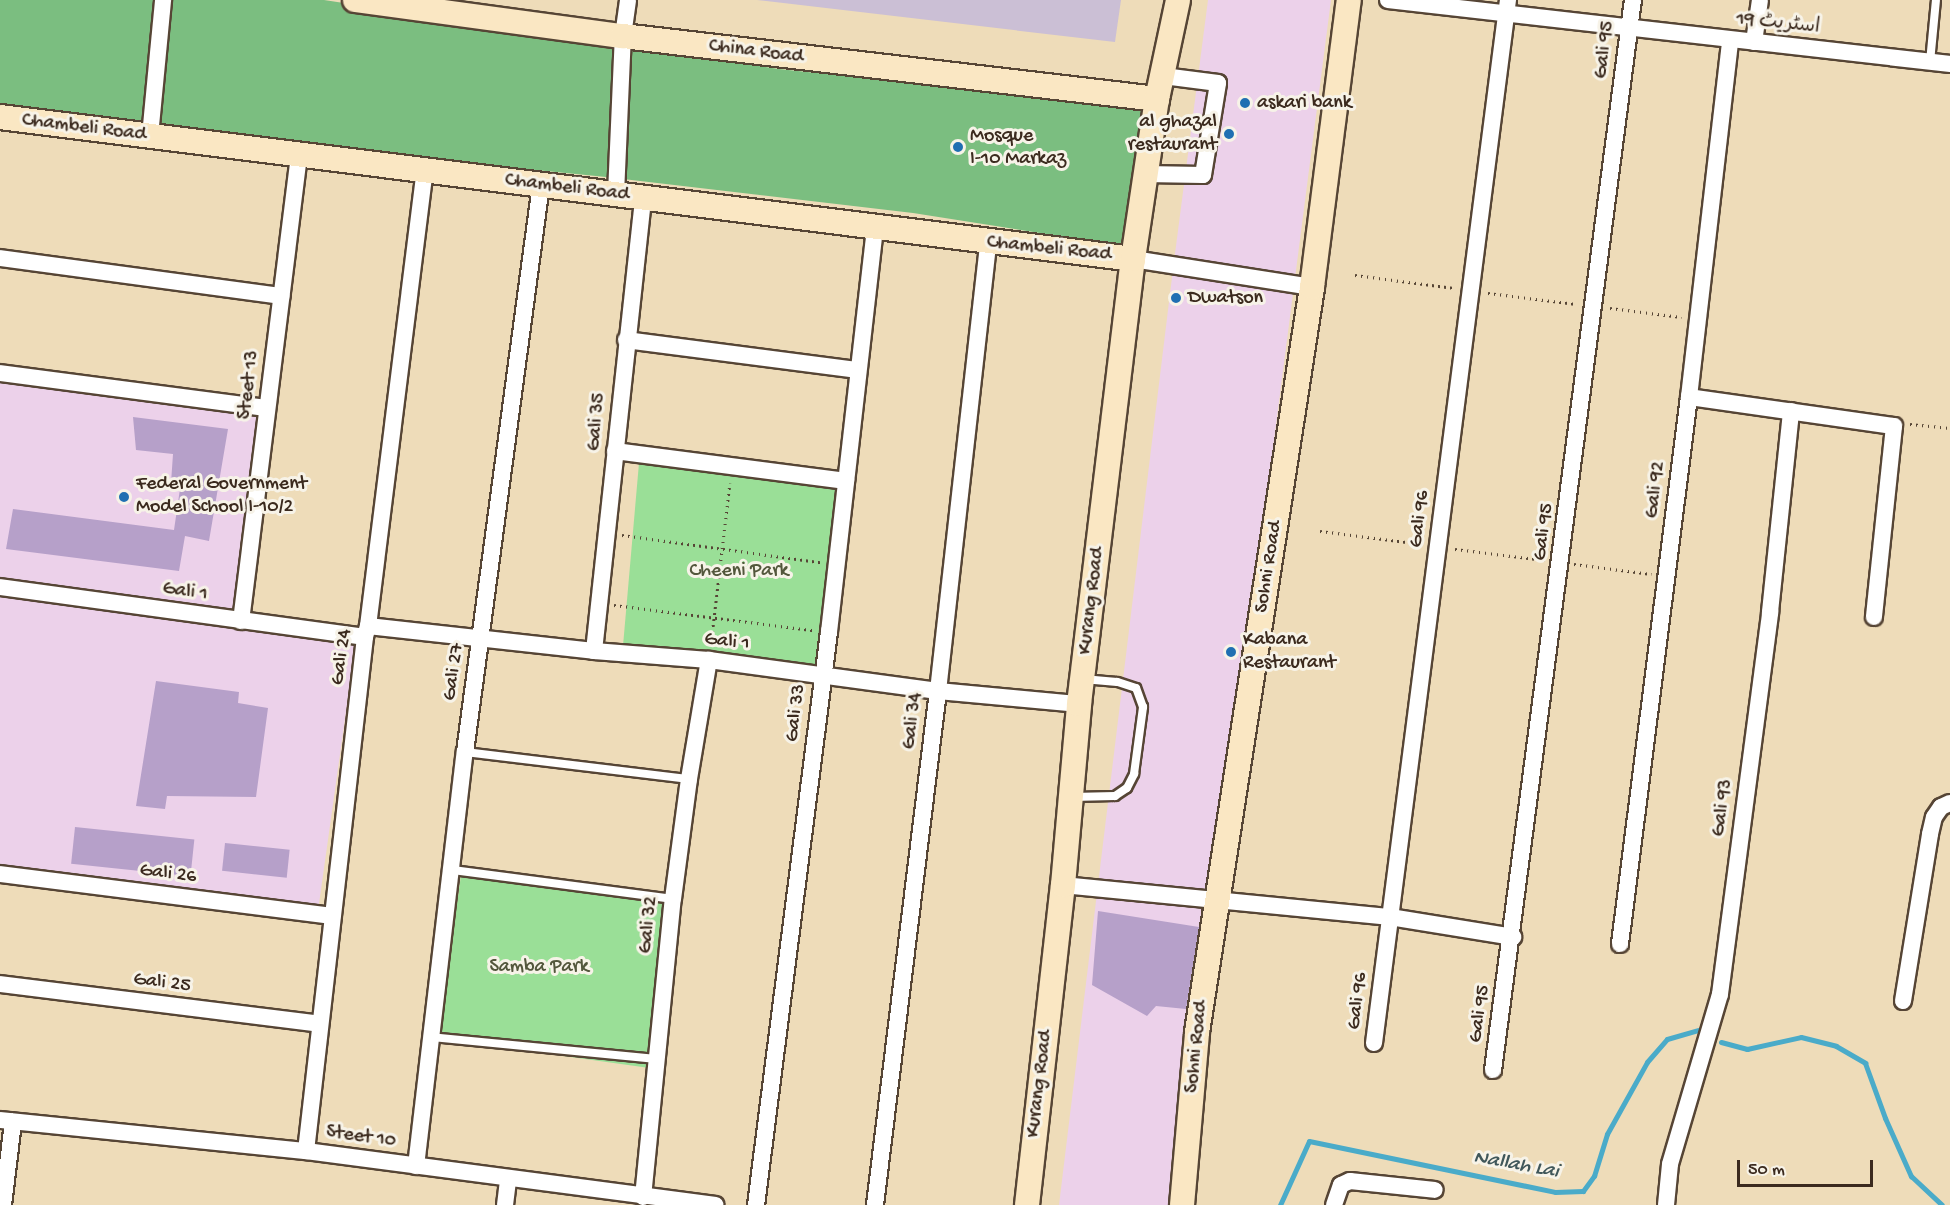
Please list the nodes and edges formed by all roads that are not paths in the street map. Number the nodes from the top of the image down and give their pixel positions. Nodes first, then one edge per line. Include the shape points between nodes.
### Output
1 (163, 0) edge
2 (355, 0) edge
3 (628, 0) edge
4 (1179, 0) edge
5 (1348, 0) edge
6 (1388, 0) edge
7 (1633, 0) edge
8 (1760, 0) edge
9 (1936, 0) edge
10 (1507, 7) edge
11 (1629, 28) junction
12 (623, 36) junction
13 (1730, 40) junction
14 (1754, 42) junction
15 (1930, 62) junction
16 (1950, 64) edge
17 (1163, 76) junction
18 (1157, 99) junction
19 (0, 117) edge
20 (150, 136) junction
21 (299, 155) junction
22 (425, 170) junction
23 (1145, 174) junction
24 (541, 185) junction
25 (616, 194) junction
26 (643, 198) junction
27 (875, 227) junction
28 (988, 243) junction
29 (0, 258) edge
30 (1133, 259) junction
31 (1312, 288) junction
32 (281, 296) junction
33 (626, 340) junction
34 (858, 370) junction
35 (0, 374) edge
36 (1689, 397) junction
37 (266, 408) junction
38 (1791, 411) junction
39 (615, 451) junction
40 (846, 481) junction
41 (0, 587) edge
42 (1874, 617) dead end
43 (241, 621) junction
44 (367, 631) junction
45 (480, 639) junction
46 (594, 651) junction
47 (709, 660) junction
48 (822, 676) junction
49 (1082, 679) junction
50 (938, 691) junction
51 (1079, 704) junction
52 (465, 752) junction
53 (689, 779) junction
54 (1071, 797) junction
55 (1950, 803) edge
56 (453, 870) junction
57 (0, 874) edge
58 (1064, 885) junction
59 (673, 899) junction
60 (1217, 902) junction
61 (332, 916) junction
62 (1390, 916) junction
63 (1513, 937) junction
64 (1620, 944) dead end
65 (0, 984) edge
66 (1903, 1001) dead end
67 (320, 1024) junction
68 (431, 1037) junction
69 (1374, 1043) dead end
70 (655, 1059) junction
71 (1493, 1070) dead end
72 (7, 1121) edge
73 (306, 1151) junction
74 (416, 1166) junction
75 (508, 1179) junction
76 (1435, 1190) dead end
77 (643, 1197) junction
78 (623, 1199) edge
79 (3, 1205) edge
80 (505, 1205) edge
81 (715, 1205) edge
82 (756, 1205) edge
83 (875, 1205) edge
84 (1026, 1205) edge
85 (1182, 1205) edge
86 (1334, 1205) edge
87 (1666, 1205) edge

1 - 20 street
2 - 12 street, China Road
3 - 12 street
4 - 17 street, Kurang Road
5 - 31 street, Sohni Road
6 - 10 street, اسٹریٹ 19
7 - 11 street, Gali 95
8 - 14 street
9 - 15 lane
10 - 11 street, اسٹریٹ 19
10 - 62 street, Gali 96
11 - 13 street, اسٹریٹ 19
11 - 63 street, Gali 95
12 - 18 street, China Road
12 - 25 street
13 - 14 street, اسٹریٹ 19
13 - 36 street, Gali 92
14 - 15 street, اسٹریٹ 19
15 - 16 street, اسٹریٹ 19
17 - 18 street, Kurang Road
17 - 23 street via 1218,83 1203,175
18 - 23 street, Kurang Road
19 - 20 street, Chambeli Road
20 - 21 street, Chambeli Road
21 - 22 street, Chambeli Road
21 - 32 street, Steet 13
22 - 24 street, Chambeli Road
22 - 44 street, Gali 24
23 - 30 street, Kurang Road
24 - 25 street, Chambeli Road
24 - 45 street, Gali 27
25 - 26 street, Chambeli Road
26 - 27 street, Chambeli Road
26 - 33 street, Gali 35
27 - 28 street, Chambeli Road
27 - 34 street, Gali 33
28 - 30 street, Chambeli Road
28 - 50 street, Gali 34
29 - 32 street
30 - 31 street
30 - 49 street, Kurang Road
31 - 60 street, Sohni Road
32 - 37 street, Steet 13
33 - 34 street
33 - 39 street, Gali 35
34 - 40 street, Gali 33
35 - 37 street
36 - 38 street
36 - 64 street, Gali 92
37 - 43 street, Steet 13
38 - 42 street via 1894,426
38 - 87 street, Gali 93 via 1770,612 1720,994 1670,1164
39 - 40 street
39 - 46 street, Gali 35
40 - 48 street, Gali 33
41 - 43 street, Gali 1
43 - 44 street, Gali 1
44 - 45 street, Gali 1
44 - 61 street, Gali 24
45 - 46 street, Gali 1
45 - 52 street, Gali 27
46 - 47 street, Gali 1
47 - 48 street, Gali 1
47 - 53 street, Gali 32
48 - 50 street, Gali 1
48 - 82 street, Gali 33
49 - 51 street, Kurang Road
49 - 54 lane via 1136,688 1143,707 1138,757 1127,788 1115,796
50 - 51 street, Gali 1
50 - 83 street, Gali 34
51 - 54 street, Kurang Road
52 - 53 lane
52 - 56 street, Gali 27
53 - 59 street, Gali 32
54 - 58 street, Kurang Road
55 - 66 street via 1934,816
56 - 59 lane
56 - 68 street, Gali 27
57 - 61 street, Gali 26
58 - 60 street
58 - 84 street, Kurang Road
59 - 70 street, Gali 32
60 - 62 street
60 - 85 street, Sohni Road via 1197,1032
61 - 67 street, Gali 24
62 - 63 street
62 - 69 street, Gali 96
63 - 71 street, Gali 95
65 - 67 street, Gali 25
67 - 73 street, Gali 24
68 - 70 lane
68 - 74 street, Gali 27
70 - 77 street, Gali 32
72 - 73 street, Steet 10
72 - 79 street
73 - 74 street, Steet 10
74 - 75 street, Steet 10
75 - 78 street, Steet 10
75 - 80 street
76 - 86 street via 1350,1181 1341,1185
77 - 78 street, Steet 10
77 - 81 street, Steet 10

